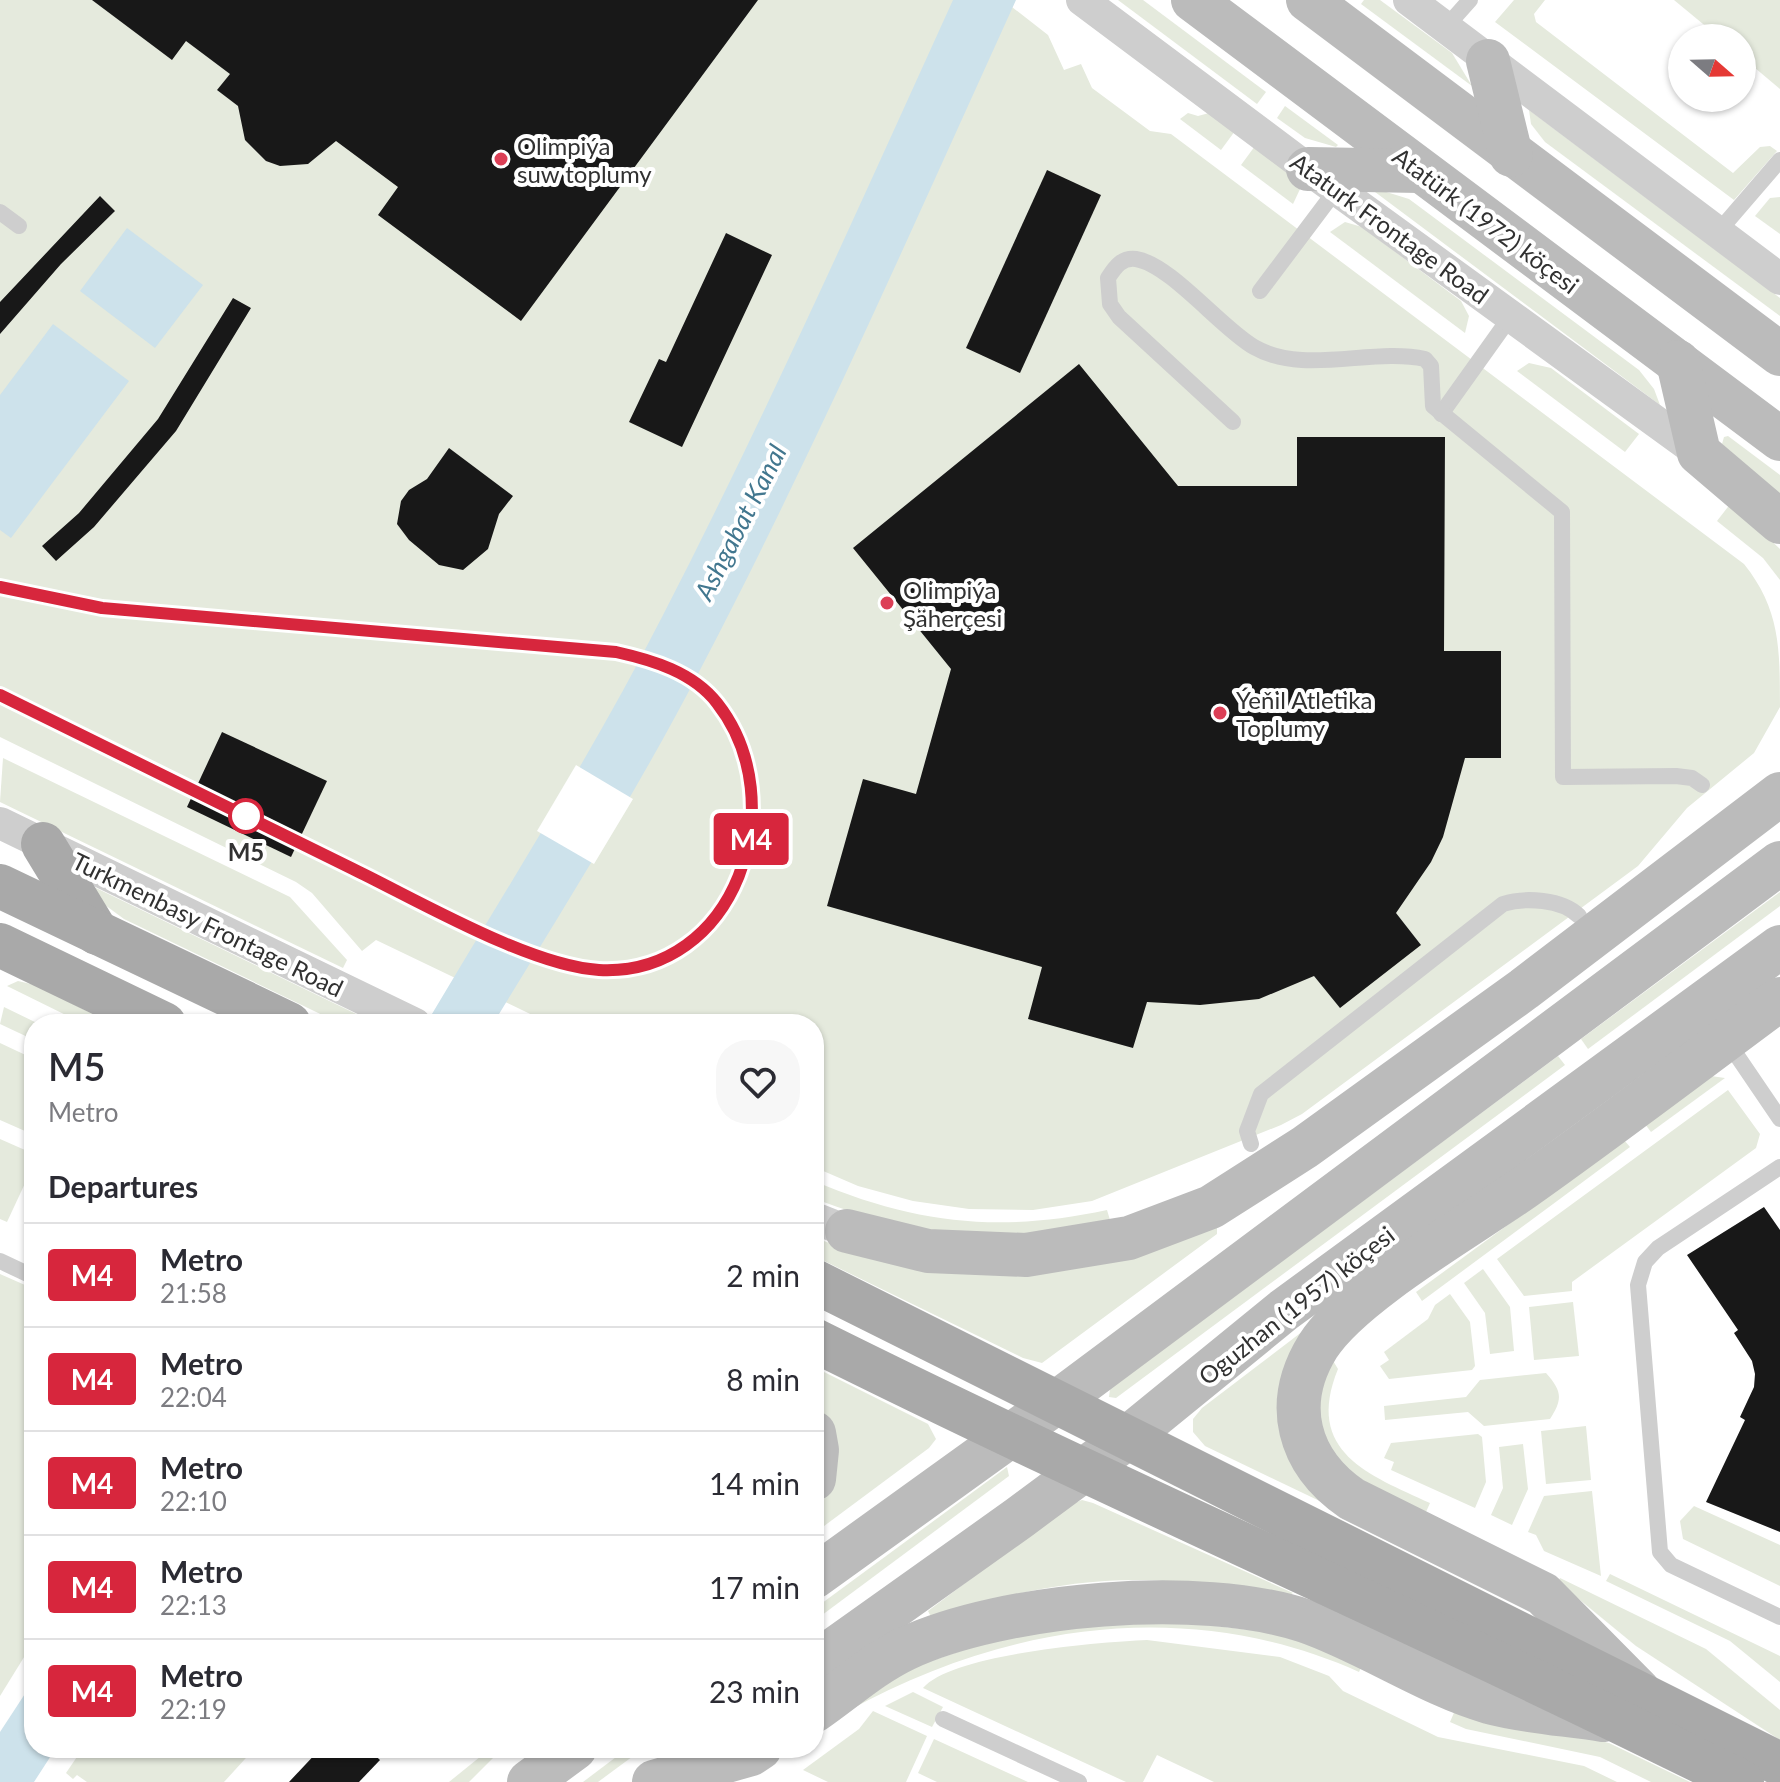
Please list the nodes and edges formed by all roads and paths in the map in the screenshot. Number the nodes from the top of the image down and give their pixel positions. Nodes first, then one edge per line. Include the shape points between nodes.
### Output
1 (1082, 0) edge
2 (1193, 0) edge
3 (1308, 0) edge
4 (1409, 0) edge
5 (1470, 0) edge
6 (1445, 28) junction
7 (1488, 61) junction
8 (1511, 155) junction
9 (1779, 164) edge
10 (1420, 171) junction
11 (1322, 180) junction
12 (0, 212) edge
13 (19, 226) dead end
14 (1718, 232) junction
15 (1780, 279) edge
16 (1260, 291) dead end
17 (1511, 316) junction
18 (1773, 345) edge
19 (1678, 362) junction
20 (1441, 414) junction
21 (1233, 422) dead end
22 (1780, 439) edge
23 (1699, 453) junction
24 (1780, 522) edge
25 (1702, 785) dead end
26 (1780, 794) edge
27 (0, 823) edge
28 (43, 844) junction
29 (1780, 863) edge
30 (1681, 873) junction
31 (0, 886) edge
32 (1579, 916) dead end
33 (97, 933) junction
34 (0, 945) edge
35 (1769, 960) edge
36 (1608, 992) junction
37 (1780, 999) edge
38 (143, 1014) edge
39 (268, 1014) edge
40 (394, 1014) edge
41 (1726, 1039) junction
42 (1595, 1082) junction
43 (1484, 1083) junction
44 (1382, 1091) junction
45 (1780, 1119) edge
46 (1251, 1144) dead end
47 (1780, 1167) edge
48 (1526, 1186) junction
49 (830, 1224) edge
50 (0, 1261) edge
51 (24, 1272) edge
52 (824, 1286) edge
53 (824, 1345) edge
54 (1057, 1402) junction
55 (1010, 1437) junction
56 (1127, 1438) junction
57 (1081, 1472) junction
58 (824, 1570) edge
59 (1780, 1617) edge
60 (824, 1657) edge
61 (824, 1704) edge
62 (1633, 1707) junction
63 (943, 1719) dead end
64 (561, 1758) edge
65 (680, 1758) edge
66 (737, 1758) edge
67 (1780, 1764) edge
68 (529, 1782) edge
69 (646, 1782) edge
70 (654, 1782) edge
71 (1079, 1782) edge
72 (1742, 1782) edge

1 - 11 street, Ataturk Frontage Road
2 - 10 main road, Atatürk (1972) köçesi
3 - 8 main road
4 - 6 street
5 - 6 lane
6 - 7 street
7 - 8 main road
7 - 14 street
8 - 18 main road
9 - 14 lane
10 - 11 main road
10 - 19 main road, Atatürk (1972) köçesi
11 - 16 lane
11 - 17 street, Ataturk Frontage Road
12 - 13 lane
14 - 15 street
17 - 20 lane
17 - 23 street, Ataturk Frontage Road
19 - 22 main road, Atatürk (1972) köçesi
19 - 23 main road
20 - 21 lane via 1433,406 1431,366 1425,359 1292,358 1268,353 1245,341 1158,268 1134,258 1123,261 1108,278 1110,304
20 - 25 lane via 1562,512 1563,777 1676,776
23 - 24 main road
26 - 30 main road
27 - 28 street, Turkmenbasy Frontage Road
28 - 33 main road
28 - 40 street, Turkmenbasy Frontage Road
29 - 36 main road
30 - 36 main road
30 - 44 main road
31 - 33 main road
32 - 46 lane via 1562,905 1524,900 1503,904 1261,1094 1247,1131
33 - 39 main road
34 - 38 main road
35 - 42 main road, Oguzhan (1957) köçesi
36 - 43 main road
37 - 41 main road
41 - 45 lane
41 - 48 main road
42 - 48 main road
42 - 56 main road, Oguzhan (1957) köçesi via 1284,1310
43 - 44 main road
43 - 54 main road
44 - 49 main road via 1237,1193 1129,1238 1065,1251 995,1256 928,1251
47 - 59 lane via 1658,1248 1645,1262 1638,1285 1660,1552 1671,1565
48 - 62 main road via 1338,1322 1307,1368 1299,1410 1301,1435 1310,1458 1352,1499 1543,1594
50 - 51 lane
52 - 54 main road
53 - 55 main road
54 - 55 main road
54 - 56 main road
55 - 57 main road
55 - 58 main road
56 - 57 main road, Oguzhan (1957) köçesi
56 - 62 main road
57 - 60 main road, Oguzhan (1957) köçesi
57 - 62 main road
61 - 62 main road via 903,1650 964,1629 1086,1607 1179,1605 1305,1621 1488,1702
62 - 67 main road
62 - 72 main road
63 - 71 lane
64 - 68 main road
65 - 69 main road
66 - 70 main road

